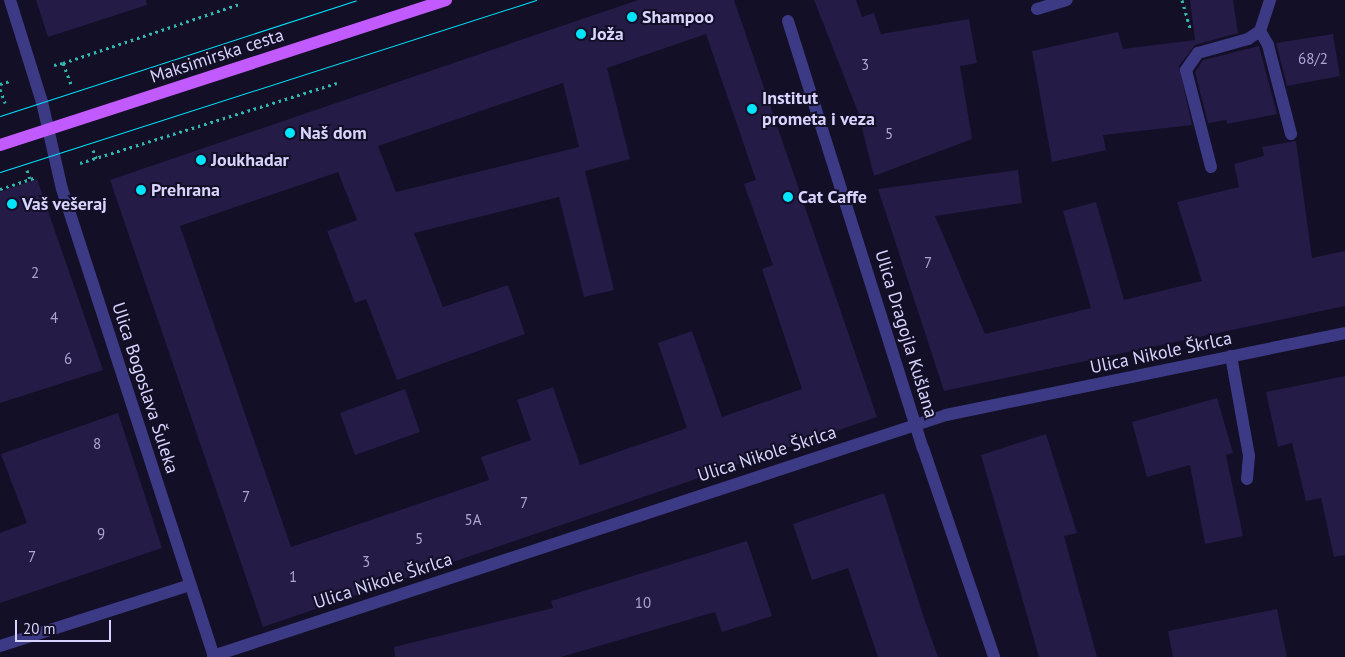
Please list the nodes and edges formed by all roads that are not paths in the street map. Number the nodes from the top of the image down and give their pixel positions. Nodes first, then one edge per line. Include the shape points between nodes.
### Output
1 (10, 0) edge
2 (446, 0) edge
3 (1067, 0) edge
4 (1270, 0) edge
5 (1036, 9) dead end
6 (788, 21) dead end
7 (1260, 31) junction
8 (48, 129) junction
9 (1290, 134) dead end
10 (0, 145) edge
11 (1211, 167) dead end
12 (1345, 333) edge
13 (1231, 356) junction
14 (916, 423) junction
15 (1247, 479) dead end
16 (190, 585) junction
17 (0, 646) edge
18 (213, 656) edge
19 (994, 657) edge

1 - 8 street, Ulica Bogoslava Šuleka
2 - 8 main road, Maksimirska cesta
3 - 5 street
4 - 7 street
6 - 14 street, Ulica Dragojla Kušlana
7 - 9 street via 1268,44
7 - 11 street via 1248,39 1198,52 1186,70
8 - 10 main road, Maksimirska cesta
8 - 16 street, Ulica Bogoslava Šuleka via 62,189
12 - 13 street, Ulica Nikole Škrlca
13 - 14 street, Ulica Nikole Škrlca
13 - 15 street via 1249,456
14 - 18 street, Ulica Nikole Škrlca
14 - 19 street, Ulica Dragojla Kušlana
16 - 17 street
16 - 18 street, Ulica Bogoslava Šuleka

